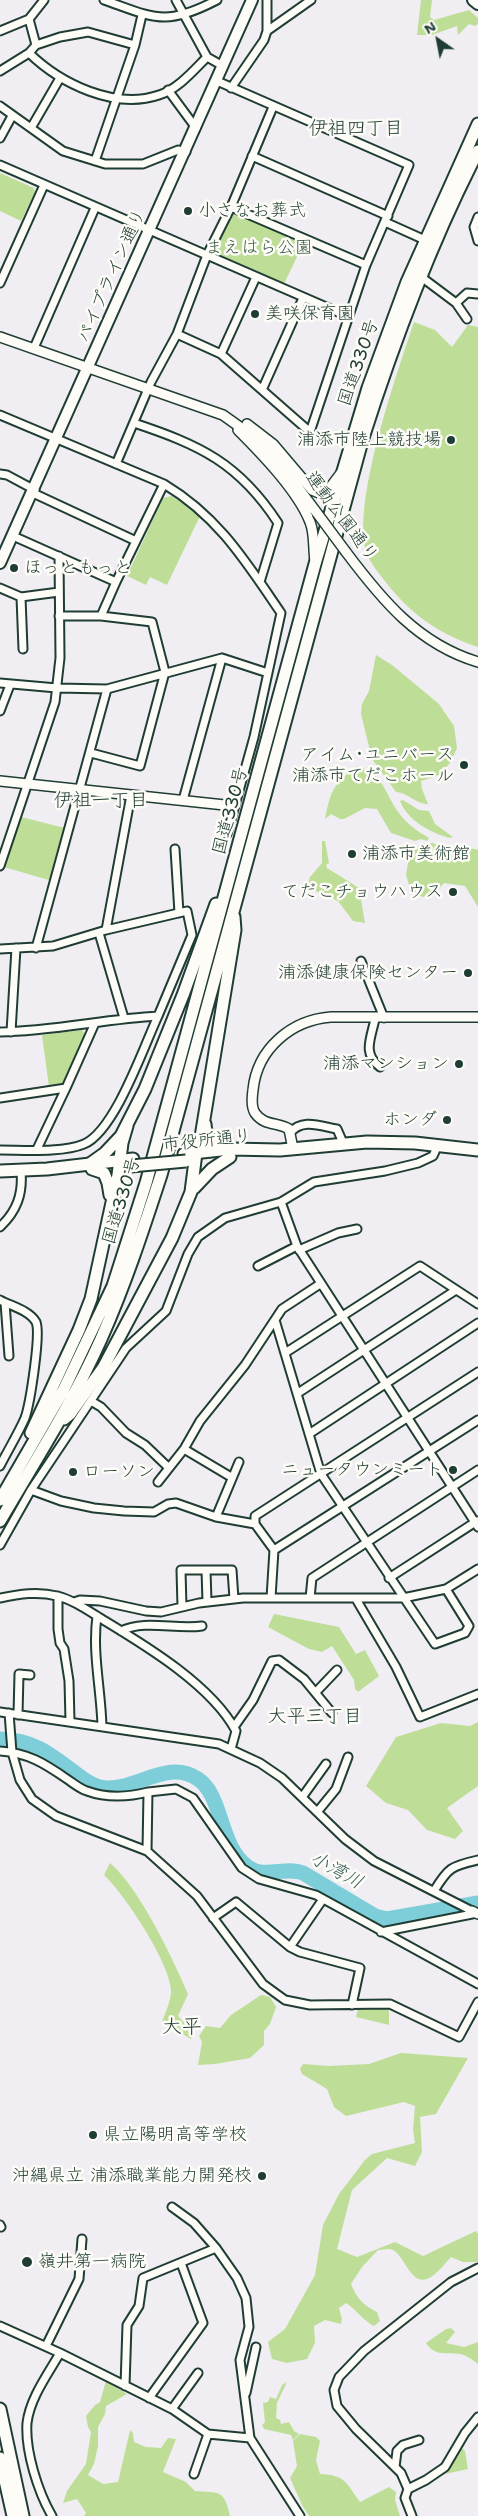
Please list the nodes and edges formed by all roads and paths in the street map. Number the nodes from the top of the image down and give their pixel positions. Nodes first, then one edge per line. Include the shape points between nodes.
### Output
1 (44, 0) edge
2 (104, 0) edge
3 (176, 0) edge
4 (216, 0) edge
5 (267, 0) edge
6 (310, 0) edge
7 (473, 0) edge
8 (250, 1) edge
9 (478, 4) edge
10 (142, 15) junction
11 (183, 16) junction
12 (30, 18) junction
13 (0, 31) edge
14 (267, 31) junction
15 (36, 45) junction
16 (135, 45) junction
17 (29, 53) junction
18 (207, 57) junction
19 (224, 66) junction
20 (0, 71) edge
21 (60, 78) junction
22 (217, 81) junction
23 (231, 88) junction
24 (168, 90) junction
25 (117, 98) junction
26 (0, 106) edge
27 (273, 107) junction
28 (12, 116) junction
29 (478, 124) edge
30 (31, 128) junction
31 (196, 128) junction
32 (0, 138) edge
33 (186, 152) junction
34 (252, 156) junction
35 (477, 157) edge
36 (95, 161) junction
37 (0, 165) edge
38 (44, 185) junction
39 (231, 207) junction
40 (95, 208) junction
41 (478, 217) edge
42 (386, 219) junction
43 (150, 231) junction
44 (425, 240) junction
45 (478, 241) edge
46 (207, 255) junction
47 (366, 265) junction
48 (420, 276) junction
49 (256, 277) junction
50 (0, 283) edge
51 (478, 294) edge
52 (303, 298) junction
53 (456, 302) junction
54 (347, 316) junction
55 (467, 319) dead end
56 (176, 334) junction
57 (0, 337) edge
58 (34, 348) junction
59 (221, 354) junction
60 (89, 368) junction
61 (149, 388) junction
62 (262, 390) junction
63 (223, 415) junction
64 (0, 416) edge
65 (134, 423) junction
66 (56, 440) junction
67 (116, 464) junction
68 (342, 471) junction
69 (0, 474) edge
70 (164, 484) junction
71 (34, 491) junction
72 (13, 536) junction
73 (136, 541) junction
74 (59, 556) junction
75 (0, 563) edge
76 (315, 564) junction
77 (116, 582) junction
78 (260, 582) junction
79 (0, 588) edge
80 (59, 592) junction
81 (21, 596) junction
82 (59, 616) junction
83 (101, 616) junction
84 (23, 648) dead end
85 (222, 658) junction
86 (478, 662) edge
87 (165, 672) junction
88 (268, 673) junction
89 (0, 683) edge
90 (10, 685) junction
91 (57, 688) junction
92 (107, 689) junction
93 (0, 711) edge
94 (91, 753) junction
95 (0, 781) edge
96 (26, 784) junction
97 (79, 789) junction
98 (130, 795) junction
99 (183, 800) junction
100 (234, 806) junction
101 (227, 834) dead end
102 (175, 849) dead end
103 (0, 866) edge
104 (228, 884) junction
105 (234, 905) junction
106 (179, 913) junction
107 (103, 932) junction
108 (16, 948) junction
109 (36, 948) junction
110 (0, 949) edge
111 (360, 961) dead end
112 (158, 1016) junction
113 (124, 1018) junction
114 (478, 1018) edge
115 (380, 1019) junction
116 (95, 1023) junction
117 (0, 1032) edge
118 (11, 1032) junction
119 (380, 1067) dead end
120 (66, 1088) junction
121 (0, 1098) edge
122 (204, 1115) junction
123 (127, 1126) junction
124 (290, 1133) junction
125 (344, 1145) junction
126 (438, 1145) junction
127 (37, 1149) junction
128 (293, 1149) junction
129 (0, 1150) edge
130 (478, 1150) edge
131 (230, 1153) junction
132 (191, 1157) junction
133 (126, 1163) junction
134 (92, 1166) junction
135 (0, 1171) edge
136 (21, 1171) junction
137 (192, 1192) junction
138 (281, 1202) junction
139 (112, 1207) junction
140 (0, 1227) edge
141 (357, 1229) dead end
142 (298, 1248) junction
143 (258, 1266) dead end
144 (320, 1284) junction
145 (456, 1290) junction
146 (2, 1301) edge
147 (478, 1304) edge
148 (342, 1316) junction
149 (275, 1320) junction
150 (478, 1322) edge
151 (364, 1350) junction
152 (285, 1353) junction
153 (9, 1356) dead end
154 (478, 1372) edge
155 (386, 1384) junction
156 (298, 1393) junction
157 (91, 1401) junction
158 (407, 1418) junction
159 (478, 1420) edge
160 (54, 1427) junction
161 (309, 1434) junction
162 (184, 1449) junction
163 (429, 1452) junction
164 (26, 1456) junction
165 (239, 1462) dead end
166 (0, 1466) edge
167 (169, 1468) junction
168 (478, 1470) edge
169 (321, 1474) junction
170 (231, 1478) junction
171 (158, 1482) dead end
172 (452, 1487) junction
173 (32, 1490) junction
174 (0, 1500) edge
175 (342, 1507) junction
176 (216, 1517) junction
177 (0, 1521) edge
178 (477, 1523) edge
179 (255, 1524) junction
180 (366, 1542) junction
181 (0, 1545) edge
182 (274, 1550) junction
183 (478, 1569) edge
184 (206, 1570) junction
185 (389, 1578) junction
186 (446, 1589) junction
187 (58, 1596) junction
188 (0, 1598) edge
189 (270, 1598) junction
190 (310, 1598) junction
191 (403, 1598) junction
192 (234, 1599) junction
193 (356, 1599) junction
194 (74, 1602) junction
195 (207, 1602) junction
196 (182, 1608) junction
197 (97, 1616) junction
198 (202, 1626) dead end
199 (121, 1631) junction
200 (337, 1670) dead end
201 (30, 1675) dead end
202 (316, 1692) junction
203 (478, 1694) edge
204 (0, 1712) edge
205 (332, 1713) dead end
206 (9, 1714) junction
207 (18, 1715) junction
208 (70, 1721) junction
209 (102, 1726) junction
210 (234, 1727) junction
211 (231, 1749) junction
212 (0, 1751) edge
213 (12, 1752) junction
214 (348, 1757) dead end
215 (326, 1764) dead end
216 (148, 1792) junction
217 (303, 1796) junction
218 (318, 1811) junction
219 (147, 1851) junction
220 (478, 1860) edge
221 (434, 1891) junction
222 (323, 1899) junction
223 (476, 1913) edge
224 (213, 1918) junction
225 (381, 1932) junction
226 (290, 1947) junction
227 (478, 1984) edge
228 (478, 2002) edge
229 (352, 2005) junction
230 (172, 2207) dead end
231 (82, 2239) dead end
232 (216, 2248) junction
233 (182, 2263) junction
234 (478, 2268) edge
235 (0, 2326) edge
236 (46, 2346) junction
237 (256, 2347) dead end
238 (60, 2352) junction
239 (198, 2373) dead end
240 (125, 2386) junction
241 (246, 2393) junction
242 (149, 2398) junction
243 (0, 2409) edge
244 (172, 2409) junction
245 (478, 2417) edge
246 (208, 2434) junction
247 (250, 2438) junction
248 (419, 2440) dead end
249 (0, 2458) edge
250 (395, 2467) junction
251 (194, 2474) dead end
252 (408, 2489) junction
253 (13, 2516) edge
254 (23, 2516) edge
255 (52, 2516) edge
256 (300, 2516) edge
257 (412, 2516) edge

1 - 12 street
2 - 10 street
3 - 11 street
4 - 11 street
5 - 14 street
6 - 14 street
7 - 9 main road
8 - 19 main road, パイプライン通り
10 - 11 street
10 - 16 street
11 - 18 street
12 - 13 street
12 - 15 street
14 - 23 street
15 - 16 street via 88,32
15 - 17 street
16 - 25 street
17 - 20 street
17 - 21 street
18 - 19 street
18 - 24 street via 184,80
19 - 22 main road, パイプライン通り
21 - 25 street
21 - 30 street
22 - 23 street
22 - 31 main road, パイプライン通り
23 - 27 street
24 - 25 street via 135,100
24 - 31 street
25 - 36 street
26 - 28 street
27 - 34 street
27 - 42 street via 409,165
28 - 30 street
28 - 32 street
29 - 44 main road, 国道330号
30 - 36 street via 63,151
31 - 33 main road, パイプライン通り
33 - 36 street via 178,150 143,164
33 - 43 main road, パイプライン通り
34 - 39 street
34 - 42 street
35 - 48 main road, 国道330号 via 443,220
37 - 38 street
38 - 40 street
38 - 50 street
39 - 46 street
39 - 47 street
40 - 43 street
40 - 58 street
41 - 45 street via 474,227
42 - 44 street
42 - 47 street
43 - 46 street
43 - 60 main road, パイプライン通り
44 - 68 main road, 国道330号 via 406,282 371,379
46 - 49 street
46 - 56 street
47 - 54 street
48 - 53 street
48 - 105 main road, 国道330号 via 381,381 350,484
49 - 52 street
49 - 59 street
51 - 53 street via 467,293
52 - 54 street
52 - 62 street
53 - 55 street
54 - 62 street via 310,432
56 - 59 street
56 - 61 street
57 - 58 street, 運動公園通り
58 - 60 street, 運動公園通り
59 - 62 street
60 - 61 street, 運動公園通り
60 - 66 main road, パイプライン通り
61 - 63 street, 運動公園通り
61 - 65 street
63 - 68 street via 266,436 312,490 319,493 329,489
63 - 76 street via 264,456 305,512 313,531
63 - 86 street, 運動公園通り, bridge via 261,442 276,458 380,596 406,624 444,648
64 - 66 street
65 - 67 street
65 - 78 street via 176,437 216,456 267,506 278,523
66 - 67 street
66 - 71 main road, パイプライン通り
67 - 70 street
68 - 76 main road, 国道330号
69 - 71 street
70 - 73 street
70 - 78 street via 202,510
71 - 72 main road, パイプライン通り
71 - 73 street
72 - 74 street
72 - 75 main road, パイプライン通り
73 - 77 street
74 - 77 street
74 - 80 street
76 - 104 main road, 国道330号
77 - 83 street
78 - 88 street via 281,613
79 - 81 street
80 - 81 street
80 - 82 street
81 - 84 street
82 - 83 street
82 - 91 street
83 - 87 street via 152,622
85 - 87 street
85 - 88 street
85 - 99 street
87 - 92 street
87 - 94 street via 140,766
88 - 100 street
89 - 90 street
90 - 91 street
90 - 93 street
91 - 92 street
91 - 96 street via 41,747
92 - 94 street
94 - 97 street
95 - 96 street
96 - 97 street
96 - 103 street
97 - 98 street
97 - 109 street
98 - 99 street
98 - 107 street
99 - 100 street
100 - 101 street
102 - 106 street
104 - 123 main road via 218,899 176,1014
104 - 164 main road, 国道330号 via 146,1183 113,1286 63,1391
105 - 122 main road via 235,930
105 - 160 main road, 国道330号 via 141,1239 101,1340
106 - 107 street
106 - 112 street via 187,911 192,934
107 - 109 street
107 - 113 street
108 - 109 street
108 - 110 street
108 - 118 street
111 - 115 street
112 - 113 street
112 - 127 street via 113,1115 102,1130 83,1145
113 - 116 street
114 - 115 street
115 - 119 street via 368,1053 371,1061
115 - 124 street via 331,1017 311,1020 290,1029 270,1049 256,1074 253,1108 265,1122 286,1128
116 - 118 street
116 - 120 street
117 - 118 street
120 - 121 street
120 - 127 street
122 - 131 main road via 208,1138
122 - 132 main road
123 - 133 main road
123 - 134 main road
124 - 125 street via 302,1123 337,1129
124 - 128 street
125 - 126 main road, 市役所通り via 394,1142
125 - 128 main road, 市役所通り
126 - 130 main road, 市役所通り
126 - 138 street via 433,1156 418,1163 314,1182
127 - 129 street
128 - 131 main road, 市役所通り
131 - 132 main road, 市役所通り
131 - 137 main road
132 - 133 main road, 市役所通り
132 - 137 main road
133 - 134 main road, 市役所通り
133 - 139 main road
134 - 136 main road, 市役所通り via 63,1171
134 - 139 main road via 107,1179
135 - 136 main road, 市役所通り
136 - 140 street via 22,1186 17,1205
137 - 160 main road via 155,1273 103,1368 70,1414
138 - 142 street
138 - 157 street via 225,1218 198,1237 166,1311 126,1348
139 - 164 main road via 91,1299 80,1330 27,1441
141 - 142 street
142 - 143 street
142 - 144 street
144 - 148 street
144 - 149 street via 288,1305
145 - 147 street
145 - 148 street via 420,1266
145 - 151 street
146 - 153 street
146 - 166 street via 28,1314 38,1329 25,1417
148 - 151 street
148 - 152 street
149 - 152 street
149 - 162 street
150 - 155 street
151 - 155 street
151 - 156 street
152 - 156 street
154 - 158 street
155 - 158 street
155 - 161 street
156 - 161 street
157 - 167 street
157 - 173 street
158 - 163 street
158 - 169 street
159 - 163 street
160 - 177 main road, 国道330号
161 - 169 street
162 - 167 street
162 - 170 street
163 - 172 street
163 - 175 street
164 - 174 main road, 国道330号
165 - 170 street
167 - 171 street
168 - 172 street
169 - 175 street
169 - 179 street via 254,1516
170 - 176 street
172 - 178 street
172 - 180 street
173 - 176 street via 60,1501 94,1508 154,1512 171,1502
173 - 181 street
175 - 180 street
175 - 182 street
176 - 179 street
178 - 185 street
179 - 182 street
180 - 185 street
180 - 190 street via 312,1578
182 - 189 street
183 - 186 street
184 - 192 street via 232,1570
184 - 195 street
184 - 196 street via 181,1570
185 - 191 street
186 - 191 street
186 - 191 street via 469,1626 464,1633 435,1644
187 - 188 street via 31,1593
187 - 194 street
187 - 208 street via 58,1629 69,1681
189 - 190 street
189 - 192 street
190 - 193 street
191 - 193 street
192 - 195 street
193 - 203 street via 396,1667 420,1717
194 - 196 street via 100,1600 161,1612
194 - 197 street
195 - 196 street
197 - 199 street
197 - 209 street via 95,1654
198 - 199 street via 185,1629 133,1625
199 - 210 street via 176,1668 215,1703
200 - 202 street
201 - 207 street via 18,1674
202 - 205 street
202 - 210 street via 279,1660 272,1661 253,1700
204 - 206 street
206 - 207 street
206 - 213 street
207 - 208 street
208 - 209 street
209 - 211 street via 220,1744
210 - 211 street via 236,1731
211 - 217 street via 260,1763
212 - 213 street
213 - 216 street via 46,1765 85,1791 104,1796 134,1796
213 - 219 street via 26,1791 43,1808 81,1827
214 - 218 street via 336,1789
215 - 217 street
216 - 219 street
216 - 222 street via 176,1789 193,1798 242,1868 259,1879
217 - 218 street
218 - 221 street via 345,1839 374,1861
219 - 224 street via 198,1896
220 - 221 street via 444,1872
221 - 223 street
222 - 225 street
222 - 226 street
223 - 225 street
224 - 226 street via 236,1902
224 - 229 street via 263,1984 285,2000 310,2005
225 - 227 street
226 - 229 street via 360,1968
228 - 229 street via 459,2037 390,2004
230 - 232 street via 194,2223
231 - 236 street via 79,2279
232 - 233 street
232 - 241 street via 237,2278 246,2298 249,2327 240,2360 240,2376
233 - 240 street via 143,2278 139,2306 127,2325
233 - 242 street via 203,2323
234 - 250 street via 451,2282 364,2351 339,2377 334,2390 337,2406
235 - 236 street
236 - 238 street
237 - 241 street
238 - 240 street
238 - 255 street via 37,2392 27,2422 40,2494
239 - 244 street
240 - 242 street
241 - 247 street
242 - 244 street
243 - 254 main road
244 - 246 street
245 - 252 street via 445,2467
246 - 247 street
246 - 251 street
247 - 256 street
248 - 250 street via 403,2445 397,2451
249 - 253 main road
250 - 252 street
252 - 257 street via 406,2498

